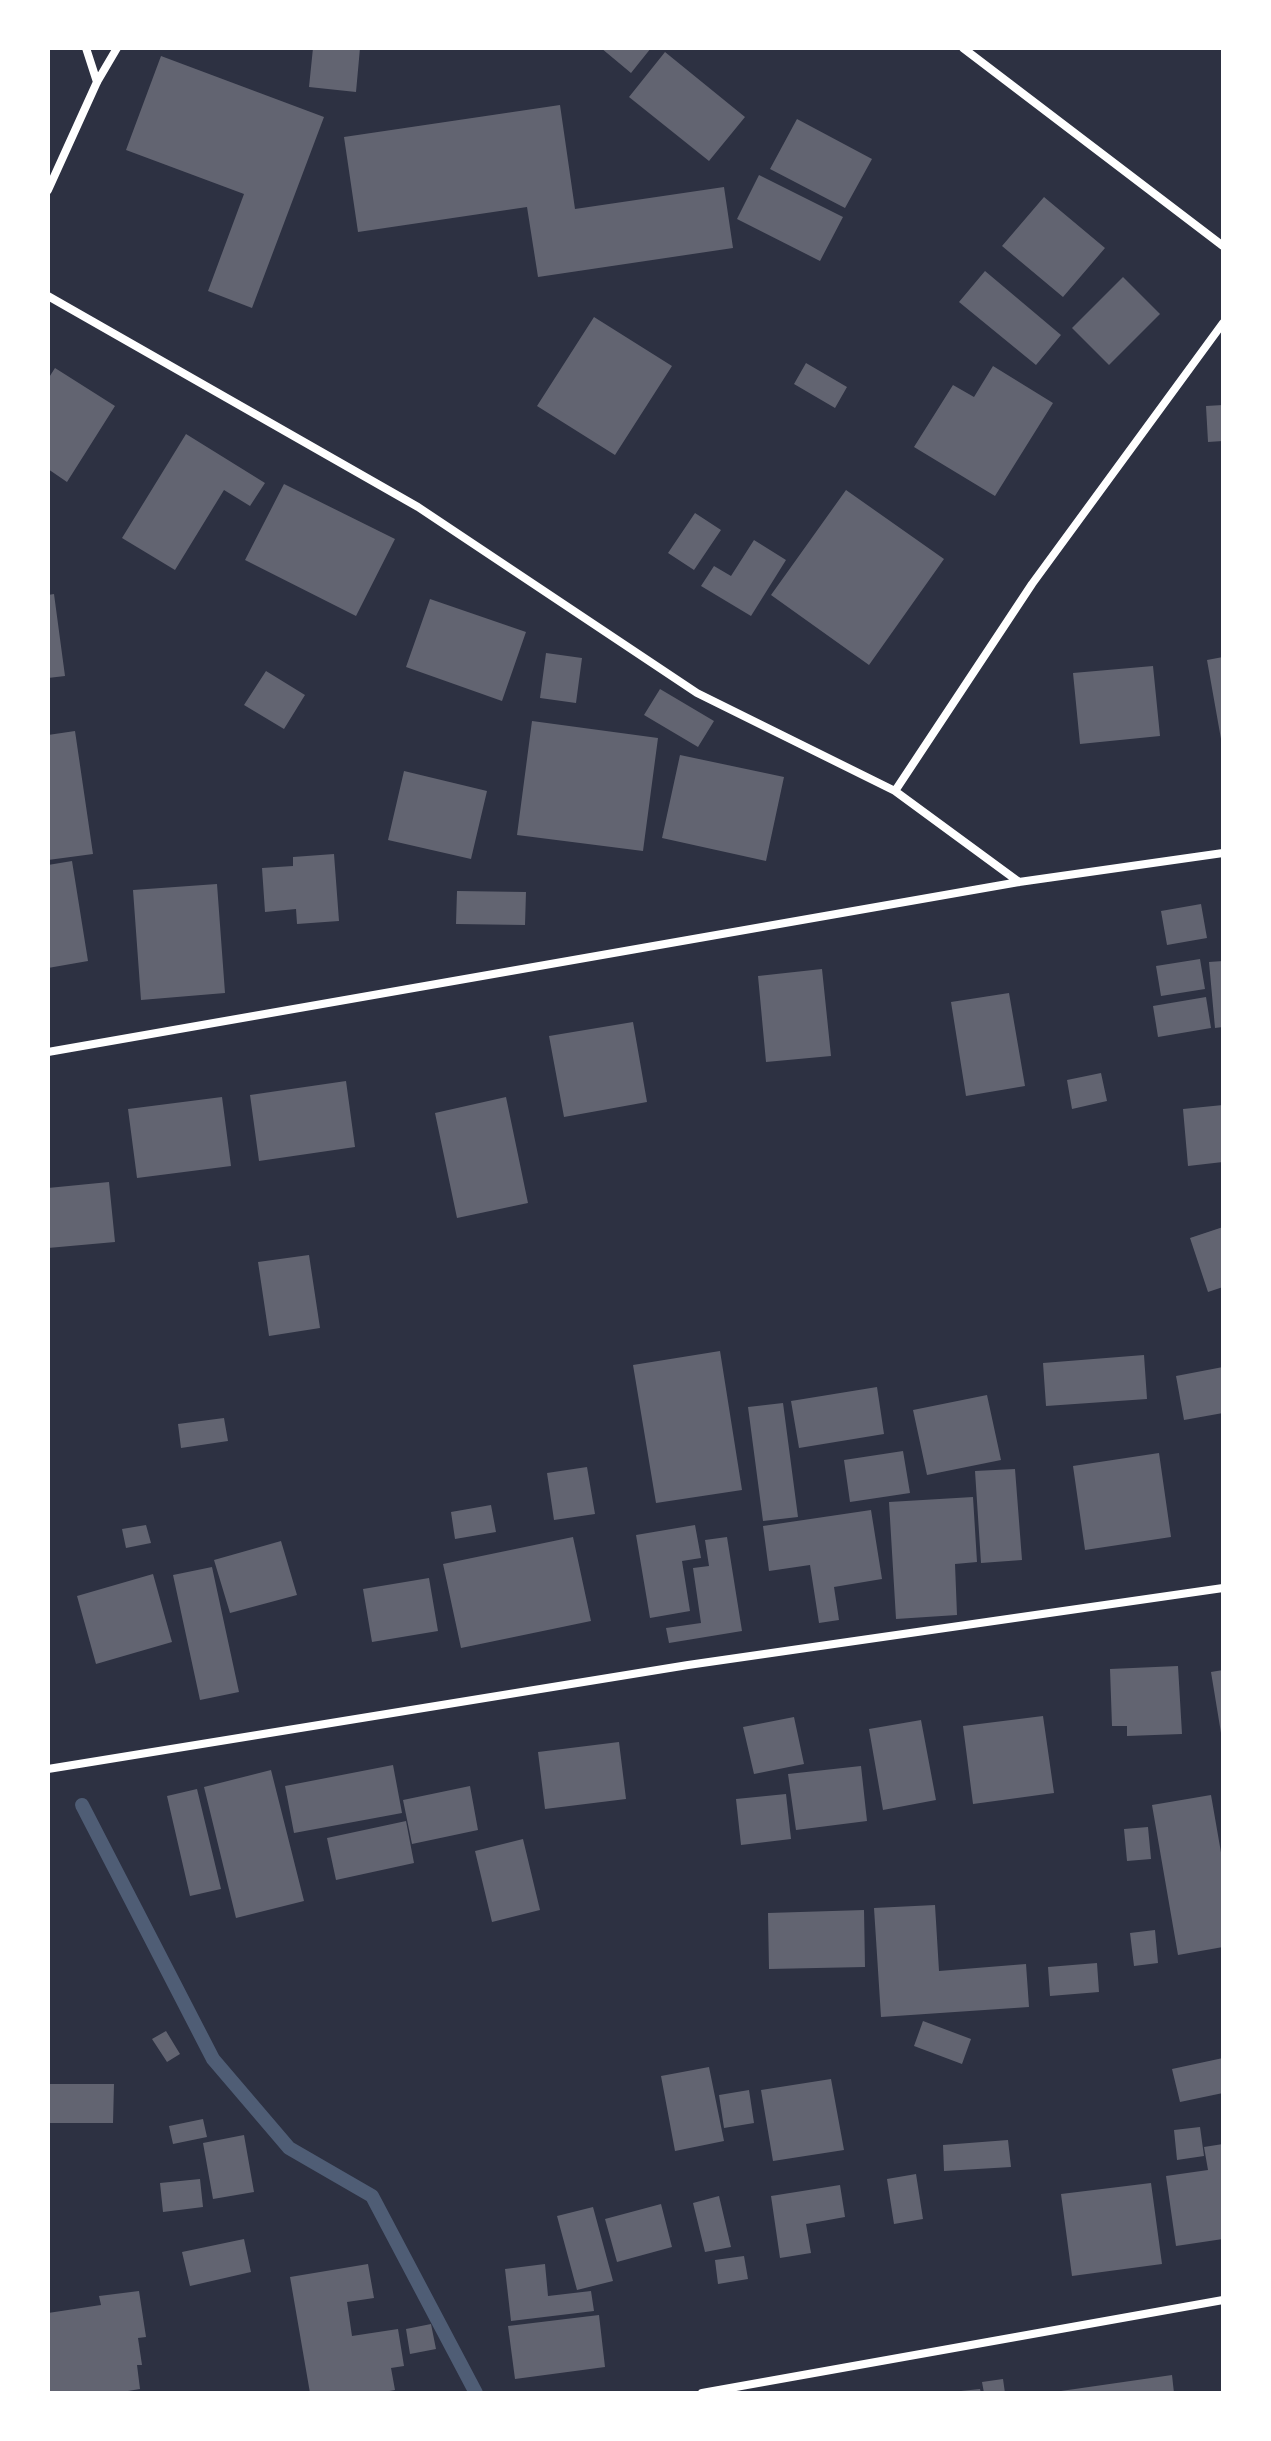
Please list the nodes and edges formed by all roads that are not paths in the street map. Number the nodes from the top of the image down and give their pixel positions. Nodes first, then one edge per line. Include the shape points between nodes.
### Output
1 (86, 48) edge
2 (117, 48) edge
3 (963, 48) edge
4 (97, 82) junction
5 (48, 190) edge
6 (1223, 246) edge
7 (48, 296) edge
8 (1223, 323) edge
9 (895, 791) junction
10 (1223, 853) edge
11 (1019, 882) junction
12 (48, 1052) edge
13 (1223, 1588) edge
14 (48, 1769) edge
15 (1223, 2300) edge
16 (702, 2393) edge

1 - 4 street
2 - 4 street
3 - 6 street
4 - 5 street
7 - 9 street via 418,507 697,693
8 - 9 street via 1032,584
9 - 11 street
10 - 11 street
11 - 12 street
13 - 14 street via 672,1667
15 - 16 street

